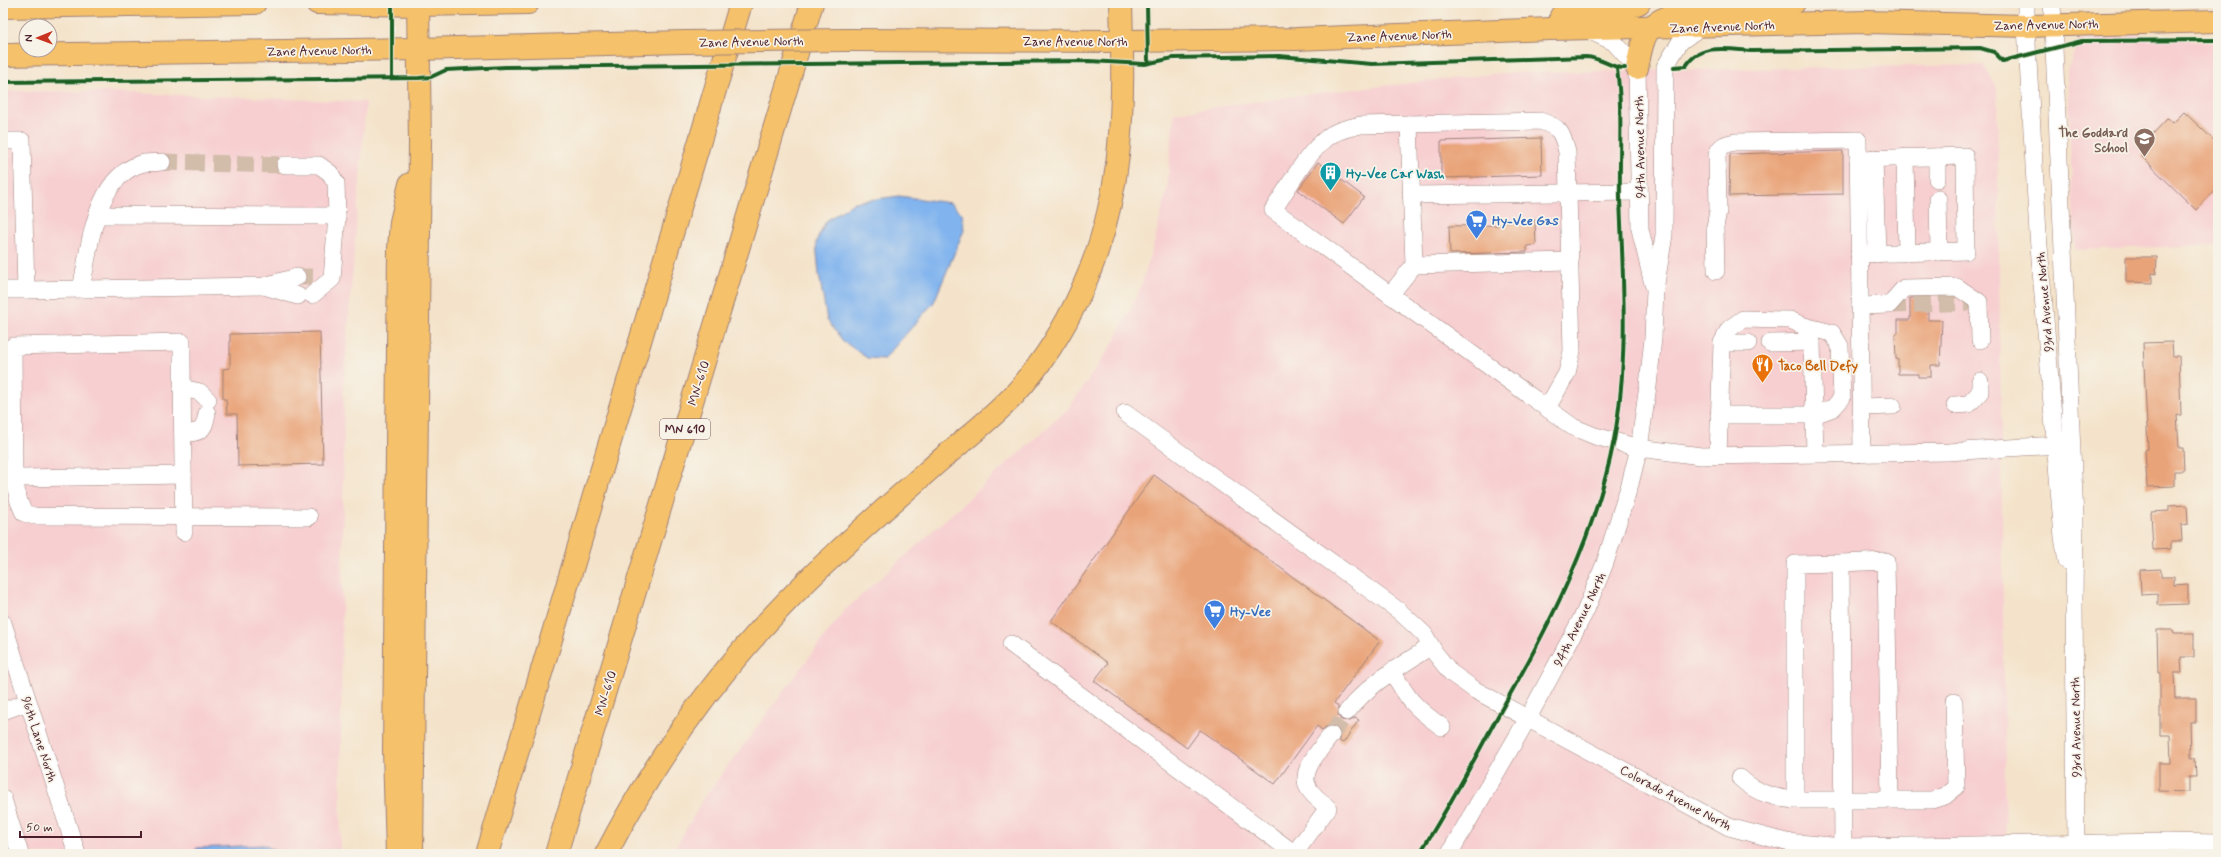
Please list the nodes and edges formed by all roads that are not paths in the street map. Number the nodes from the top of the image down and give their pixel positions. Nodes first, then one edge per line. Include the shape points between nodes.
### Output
1 (254, 3) edge
2 (317, 3) edge
3 (528, 3) edge
4 (741, 3) edge
5 (812, 3) edge
6 (1121, 3) edge
7 (1639, 3) edge
8 (1794, 3) edge
9 (2026, 3) edge
10 (2052, 3) edge
11 (418, 4) edge
12 (3, 7) edge
13 (2218, 21) edge
14 (2053, 24) junction
15 (1702, 26) junction
16 (2026, 26) junction
17 (1651, 28) junction
18 (1586, 29) junction
19 (1303, 39) junction
20 (1122, 41) junction
21 (418, 49) junction
22 (3, 55) edge
23 (1637, 68) junction
24 (1409, 124) junction
25 (3, 141) edge
26 (420, 144) junction
27 (1937, 156) junction
28 (1905, 158) junction
29 (1866, 159) junction
30 (162, 162) tunnel mouth
31 (285, 165) tunnel mouth
32 (1938, 179) dead end
33 (1567, 192) junction
34 (1639, 192) junction
35 (1412, 195) junction
36 (1938, 199) dead end
37 (98, 215) junction
38 (337, 216) junction
39 (1939, 252) junction
40 (1907, 253) junction
41 (1859, 254) junction
42 (1877, 254) junction
43 (1570, 261) junction
44 (1414, 265) junction
45 (1716, 271) dead end
46 (312, 280) junction
47 (264, 286) junction
48 (81, 289) junction
49 (3, 290) edge
50 (26, 290) junction
51 (1654, 290) junction
52 (1390, 295) junction
53 (1860, 306) junction
54 (1804, 326) junction
55 (1980, 340) dead end
56 (1812, 342) junction
57 (1722, 343) junction
58 (1748, 343) dead end
59 (1770, 343) dead end
60 (1980, 381) dead end
61 (182, 388) junction
62 (1955, 405) dead end
63 (1893, 406) dead end
64 (1862, 407) junction
65 (1547, 408) junction
66 (1125, 413) dead end
67 (1719, 415) junction
68 (1814, 415) junction
69 (183, 433) junction
70 (2056, 445) junction
71 (1639, 448) junction
72 (1815, 454) junction
73 (1862, 454) junction
74 (1718, 456) junction
75 (183, 475) junction
76 (8, 481) edge
77 (309, 517) dead end
78 (184, 524) junction
79 (1841, 563) junction
80 (2074, 600) junction
81 (3, 623) edge
82 (1011, 644) dead end
83 (1431, 646) junction
84 (1392, 671) junction
85 (28, 702) junction
86 (1954, 702) dead end
87 (3, 710) edge
88 (1347, 712) tunnel mouth
89 (1528, 718) junction
90 (1442, 727) dead end
91 (1331, 735) tunnel mouth
92 (1740, 778) dead end
93 (3, 799) edge
94 (1796, 800) junction
95 (1890, 800) junction
96 (1842, 801) junction
97 (2218, 843) edge
98 (1843, 847) junction
99 (2076, 849) edge
100 (20, 854) edge
101 (77, 854) edge
102 (397, 854) edge
103 (412, 854) edge
104 (487, 854) edge
105 (556, 854) edge
106 (606, 854) edge
107 (1295, 854) edge
108 (1449, 854) edge

1 - 12 main road
2 - 11 main road
3 - 11 main road
4 - 104 main road
5 - 105 main road, MN-610 / MN 610
6 - 20 main road
7 - 19 main road via 1602,13 1452,20
8 - 17 main road via 1782,6 1715,6 1679,11 1664,17
9 - 16 street, 93rd Avenue North
10 - 14 street, 93rd Avenue North
11 - 21 main road
13 - 14 main road, Zane Avenue North
14 - 16 main road, Zane Avenue North
14 - 80 street, 93rd Avenue North via 2075,519
15 - 16 main road, Zane Avenue North via 1868,22
15 - 17 main road, Zane Avenue North
15 - 51 street, 94th Avenue North via 1680,42 1665,67 1664,235
16 - 70 street, 93rd Avenue North via 2038,234
17 - 18 main road, Zane Avenue North
17 - 23 main road via 1644,40
18 - 19 main road, Zane Avenue North
18 - 23 street via 1614,42
19 - 20 main road, Zane Avenue North
20 - 21 main road, Zane Avenue North, bridge via 846,40
20 - 106 main road via 1122,126 1110,209 1080,295 1052,344 1014,394 836,554 757,634 704,698 649,777
21 - 22 main road, Zane Avenue North
21 - 26 main road
23 - 34 street, 94th Avenue North
24 - 33 street via 1540,121 1553,126 1562,135 1567,152
24 - 35 street
24 - 52 street via 1361,125 1343,129 1328,137 1315,149 1273,210
25 - 50 street via 22,141
26 - 102 main road via 401,222 399,248 394,743
26 - 103 main road
27 - 28 street
27 - 32 street
27 - 39 street via 1965,156 1966,251
28 - 29 street
28 - 40 street
29 - 41 street
29 - 42 street
29 - 45 street via 1858,140 1725,144 1717,154
30 - 37 street via 144,163 129,169 112,182
31 - 38 street via 319,166 330,173 336,183
33 - 34 street
33 - 35 street
33 - 43 street
34 - 51 street, 94th Avenue North via 1640,229
35 - 44 street
36 - 39 street
37 - 38 street
37 - 48 street
38 - 46 street via 332,279
39 - 40 street
40 - 42 street
41 - 42 street
41 - 53 street
43 - 44 street
43 - 65 street via 1572,351 1567,373
44 - 52 street
46 - 47 street
46 - 47 street via 305,296
47 - 48 street
48 - 50 street
49 - 50 street
51 - 71 street, 94th Avenue North via 1653,338
52 - 65 street
53 - 55 street via 1889,305 1904,288 1957,287 1979,302
53 - 64 street
54 - 56 street
54 - 57 street via 1790,320 1743,319 1729,329
54 - 68 street via 1832,334 1840,346 1842,398 1834,408
56 - 59 street
56 - 68 street
57 - 58 street
57 - 67 street
60 - 62 street via 1980,392 1969,404
61 - 69 street
61 - 69 street via 200,392 207,407 204,426 200,431
61 - 76 street via 182,342 13,346
63 - 64 street
64 - 73 street
65 - 71 street via 1573,427
66 - 83 street, Colorado Avenue North via 1399,611 1424,634
67 - 68 street
67 - 74 street
68 - 72 street
69 - 75 street
70 - 73 street
70 - 80 street, 93rd Avenue North via 2063,537
71 - 74 street
71 - 89 street, 94th Avenue North via 1602,570 1585,612
72 - 73 street
72 - 74 street
75 - 76 street via 24,478
75 - 78 street
76 - 78 street via 24,513 34,516
77 - 78 street
79 - 94 street via 1795,564
79 - 95 street via 1886,561
79 - 96 street
80 - 99 street, 93rd Avenue North
81 - 85 street, 96th Lane North
82 - 107 street
83 - 84 street
83 - 89 street, Colorado Avenue North via 1451,673 1475,690
84 - 88 street via 1365,692
84 - 90 street via 1408,700
85 - 87 street
85 - 101 street, 96th Lane North
86 - 95 street via 1956,787 1945,796 1932,800
89 - 98 street, Colorado Avenue North via 1729,827 1786,842
89 - 108 street, 94th Avenue North
91 - 107 street via 1311,763 1307,775 1307,785 1328,808
92 - 94 street via 1748,786 1762,793
93 - 100 street
94 - 96 street
95 - 96 street
96 - 98 street
97 - 99 street, Colorado Avenue North
98 - 99 street, Colorado Avenue North

